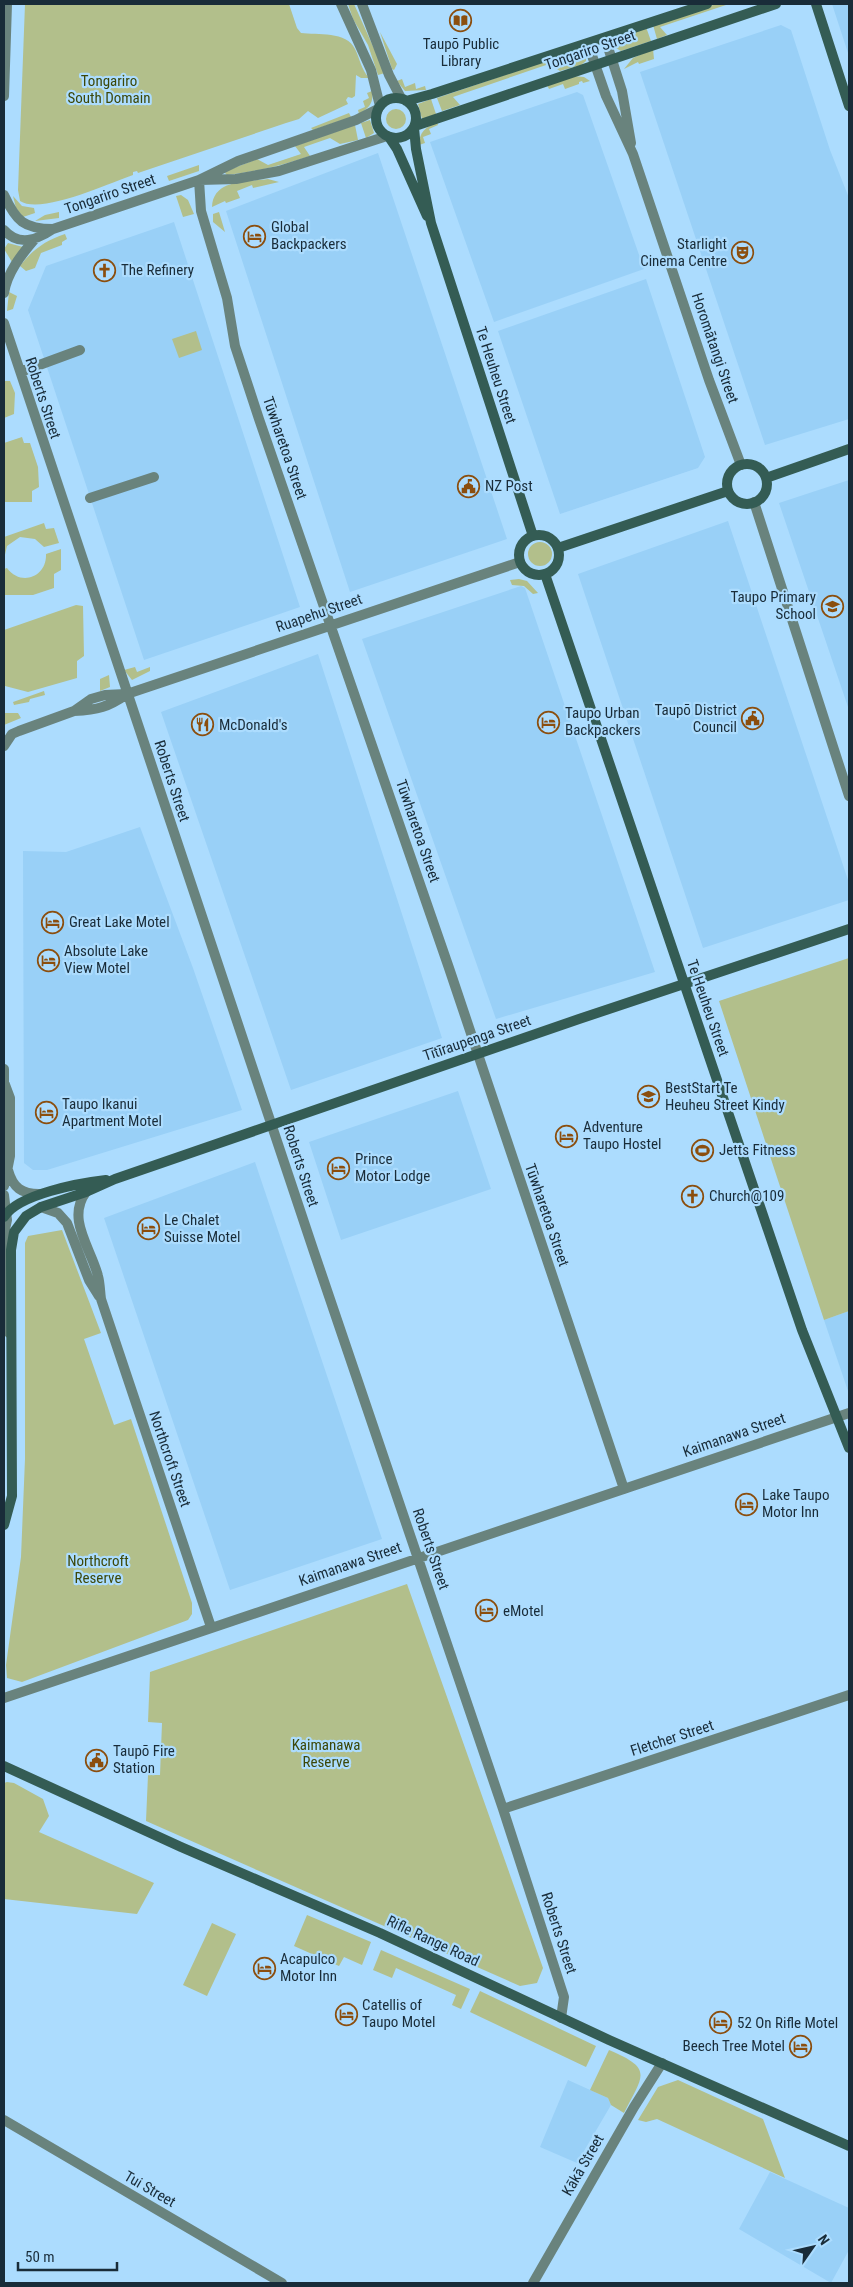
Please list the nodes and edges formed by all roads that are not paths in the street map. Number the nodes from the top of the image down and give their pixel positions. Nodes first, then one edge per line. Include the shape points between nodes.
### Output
1 (7, 4) edge
2 (341, 4) edge
3 (362, 4) edge
4 (707, 4) edge
5 (776, 4) edge
6 (816, 4) edge
7 (605, 38) junction
8 (588, 44) junction
9 (612, 59) junction
10 (595, 65) junction
11 (4, 96) edge
12 (403, 100) junction
13 (849, 106) edge
14 (379, 107) junction
15 (414, 127) junction
16 (388, 137) junction
17 (633, 154) junction
18 (199, 180) junction
19 (4, 195) edge
20 (431, 223) junction
21 (53, 229) junction
22 (4, 230) edge
23 (34, 240) junction
24 (4, 293) edge
25 (4, 323) edge
26 (80, 350) dead end
27 (23, 371) dead end
28 (849, 450) edge
29 (741, 466) junction
30 (154, 477) dead end
31 (766, 478) junction
32 (728, 491) junction
33 (90, 498) dead end
34 (754, 502) junction
35 (533, 536) junction
36 (558, 548) junction
37 (520, 562) junction
38 (545, 574) junction
39 (330, 625) junction
40 (127, 694) junction
41 (4, 746) edge
42 (849, 796) edge
43 (849, 929) edge
44 (683, 984) junction
45 (477, 1054) junction
46 (4, 1069) edge
47 (4, 1082) edge
48 (271, 1124) junction
49 (8, 1170) junction
50 (115, 1179) junction
51 (4, 1186) edge
52 (86, 1192) junction
53 (42, 1194) junction
54 (4, 1195) edge
55 (42, 1207) junction
56 (5, 1214) edge
57 (101, 1299) junction
58 (12, 1349) junction
59 (849, 1412) edge
60 (837, 1417) junction
61 (849, 1448) edge
62 (624, 1488) junction
63 (4, 1518) edge
64 (417, 1558) junction
65 (211, 1627) junction
66 (849, 1694) edge
67 (4, 1698) edge
68 (4, 1766) edge
69 (503, 1810) junction
70 (561, 2018) junction
71 (662, 2063) junction
72 (4, 2120) edge
73 (849, 2146) edge
74 (282, 2283) edge
75 (533, 2283) edge

1 - 11 street
2 - 14 street via 371,70
3 - 12 street via 389,75
4 - 7 street, Tongariro Street
5 - 9 street, Tongariro Street
6 - 13 street
7 - 8 street, Tongariro Street
7 - 9 street, Horomātangi Street
8 - 10 street, Horomātangi Street
8 - 12 street, Tongariro Street via 432,94
9 - 10 street, Tongariro Street
9 - 17 street, Horomātangi Street via 624,101
10 - 15 street, Tongariro Street
10 - 17 street, Horomātangi Street via 608,102
12 - 14 street via 388,100
12 - 15 street via 415,112
14 - 16 street via 376,122
14 - 18 street, Tongariro Street via 356,120 238,161
15 - 16 street via 401,138
15 - 20 street, Te Heuheu Street
16 - 18 street, Tongariro Street via 279,171 236,179
16 - 20 street, Te Heuheu Street via 397,149
17 - 29 street, Horomātangi Street
18 - 21 street, Tongariro Street
18 - 39 street, Tūwharetoa Street via 201,211 227,298 235,346
19 - 21 street via 24,224
20 - 35 street, Te Heuheu Street
21 - 23 street, Tongariro Street
22 - 23 street via 14,239
23 - 24 street via 20,257
25 - 40 street, Roberts Street
26 - 27 street
28 - 31 street
29 - 31 street via 754,465
29 - 32 street via 730,473
30 - 33 street
31 - 34 street via 766,491
32 - 34 street via 735,502
32 - 36 street
34 - 42 street
35 - 36 street via 546,536
35 - 37 street via 520,549
36 - 38 street via 560,555 556,567
37 - 38 street via 533,574
37 - 39 street, Ruapehu Street
38 - 44 street, Te Heuheu Street
39 - 40 street, Ruapehu Street
39 - 45 street, Tūwharetoa Street
40 - 41 street, Ruapehu Street via 110,705 74,711 19,730
40 - 48 street, Roberts Street
43 - 44 street, Tītīraupenga Street
44 - 45 street, Tītīraupenga Street
44 - 60 street, Te Heuheu Street via 802,1330
45 - 48 street, Tītīraupenga Street
45 - 62 street, Tūwharetoa Street
46 - 47 street
47 - 49 street via 10,1098
48 - 50 street, Tītīraupenga Street
48 - 64 street, Roberts Street
49 - 51 street
49 - 53 street via 20,1191
50 - 52 street, Tītīraupenga Street
50 - 53 street, Tītīraupenga Street via 92,1181
52 - 55 street, Tītīraupenga Street
52 - 57 street, Northcroft Street via 78,1206 78,1217 98,1276
53 - 56 street, Tītīraupenga Street via 23,1200
54 - 56 street
55 - 57 street, Northcroft Street via 58,1213 67,1223 89,1280
55 - 58 street, Tītīraupenga Street via 20,1222 14,1232
56 - 58 street via 4,1299
57 - 65 street, Northcroft Street
58 - 63 street, Tītīraupenga Street via 12,1496
59 - 60 street, Kaimanawa Street
60 - 61 street, Te Heuheu Street
60 - 62 street, Kaimanawa Street
62 - 64 street, Kaimanawa Street
64 - 65 street, Kaimanawa Street
64 - 69 street, Roberts Street
65 - 67 street, Kaimanawa Street
66 - 69 street, Fletcher Street
68 - 70 street, Rifle Range Road via 380,1933
69 - 70 street, Roberts Street via 564,1997
70 - 71 street, Rifle Range Road
71 - 73 street, Rifle Range Road
71 - 75 street, Kākā Street
72 - 74 street, Tui Street

